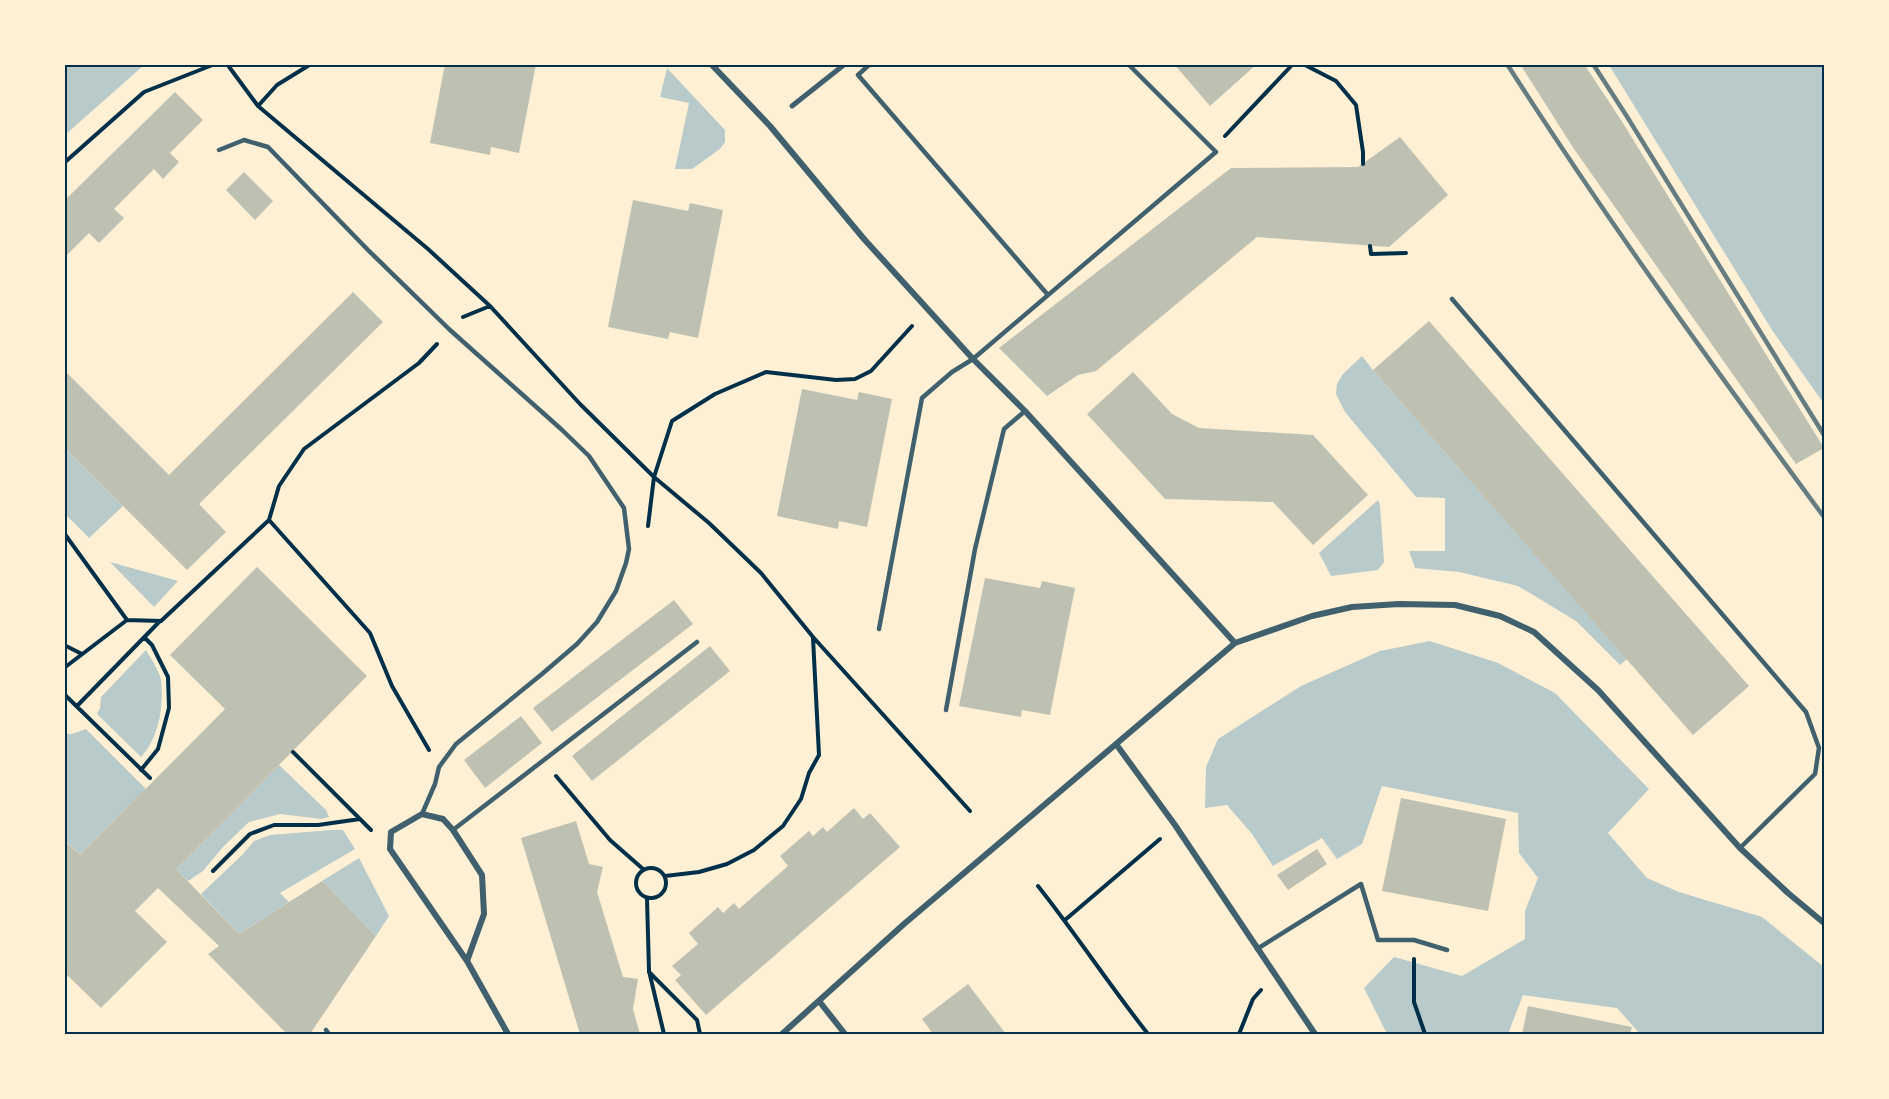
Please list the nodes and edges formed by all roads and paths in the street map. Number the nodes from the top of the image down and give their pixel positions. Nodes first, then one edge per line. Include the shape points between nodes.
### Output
1 (215, 64) edge
2 (227, 64) edge
3 (311, 64) edge
4 (711, 64) edge
5 (845, 64) edge
6 (870, 64) edge
7 (1128, 64) edge
8 (1293, 64) edge
9 (1303, 64) edge
10 (258, 106) junction
11 (792, 106) dead end
12 (1223, 138) dead end
13 (219, 150) dead end
14 (64, 163) edge
15 (1363, 164) dead end
16 (1370, 246) dead end
17 (1406, 253) dead end
18 (1048, 295) junction
19 (1452, 299) dead end
20 (490, 306) junction
21 (912, 326) dead end
22 (450, 330) junction
23 (973, 359) junction
24 (1025, 411) junction
25 (654, 477) junction
26 (269, 520) junction
27 (64, 533) edge
28 (127, 620) junction
29 (161, 621) junction
30 (879, 629) dead end
31 (813, 637) junction
32 (145, 638) junction
33 (697, 642) dead end
34 (1235, 643) junction
35 (64, 645) edge
36 (82, 654) junction
37 (64, 668) edge
38 (64, 694) edge
39 (77, 706) junction
40 (946, 710) dead end
41 (1116, 744) junction
42 (293, 752) dead end
43 (542, 760) junction
44 (439, 767) junction
45 (141, 770) junction
46 (150, 778) dead end
47 (970, 811) dead end
48 (422, 814) junction
49 (360, 819) junction
50 (1175, 825) junction
51 (453, 830) junction
52 (1740, 848) junction
53 (390, 849) junction
54 (643, 869) junction
55 (213, 871) dead end
56 (665, 876) junction
57 (1038, 886) dead end
58 (647, 899) junction
59 (1065, 920) junction
60 (1824, 923) edge
61 (1414, 940) junction
62 (1257, 949) junction
63 (1447, 950) dead end
64 (467, 961) junction
65 (649, 971) junction
66 (1275, 973) junction
67 (819, 1001) junction
68 (508, 1035) edge
69 (664, 1035) edge
70 (700, 1035) edge
71 (782, 1035) edge
72 (845, 1035) edge
73 (1148, 1035) edge
74 (1239, 1035) edge
75 (1315, 1035) edge
76 (1425, 1035) edge

1 - 14 path via 144,92
2 - 10 path
3 - 10 path via 277,85
4 - 23 street
5 - 11 street
6 - 18 lane via 858,75
7 - 18 lane via 1216,152
8 - 12 path
9 - 15 path via 1336,81 1356,105
10 - 20 path
13 - 22 lane via 244,140 268,147
16 - 17 path via 1371,254
18 - 23 lane
19 - 52 lane via 1806,712 1819,748 1815,774
20 - 22 path via 462,318
20 - 25 path
21 - 25 path via 871,371 855,379 766,372 715,394 672,421
22 - 26 path via 419,363 304,449 279,486
22 - 44 lane via 589,456 624,508 629,549 616,591 597,622 568,652 456,744
23 - 24 street
23 - 30 lane via 922,398
24 - 34 street
24 - 40 lane via 1004,429 975,549
25 - 31 path via 761,573
26 - 29 path
26 - 44 path via 370,633 392,686
27 - 28 path
28 - 29 path
28 - 36 path
29 - 32 path
31 - 47 path
31 - 56 path via 819,755 801,799 783,826 754,850 727,864
32 - 39 path
32 - 45 path via 168,677 169,708 158,750
33 - 43 lane
34 - 41 street
34 - 52 street via 1311,616 1352,608 1455,605 1500,616 1534,632 1598,690
35 - 36 path
36 - 37 path
38 - 39 path
39 - 45 path
41 - 50 street
41 - 67 street
42 - 49 path
43 - 51 lane
43 - 54 path via 610,840
44 - 48 lane
45 - 46 path
48 - 51 street via 443,819
48 - 53 street via 391,832
49 - 53 path
49 - 55 path via 318,825 274,825 250,834
50 - 59 path
50 - 62 street
51 - 64 street via 482,875 484,914
52 - 60 street
53 - 64 street
54 - 56 path via 655,867
54 - 58 path via 635,878 637,891
56 - 58 path via 666,888 659,897
57 - 59 path
58 - 65 path
59 - 73 path
61 - 62 lane via 1378,940 1361,884
61 - 63 lane
61 - 76 path via 1414,1002
62 - 66 street
64 - 68 street
65 - 69 path
65 - 70 path via 697,1020
66 - 74 path via 1253,999
66 - 75 street
67 - 71 street
67 - 72 street

